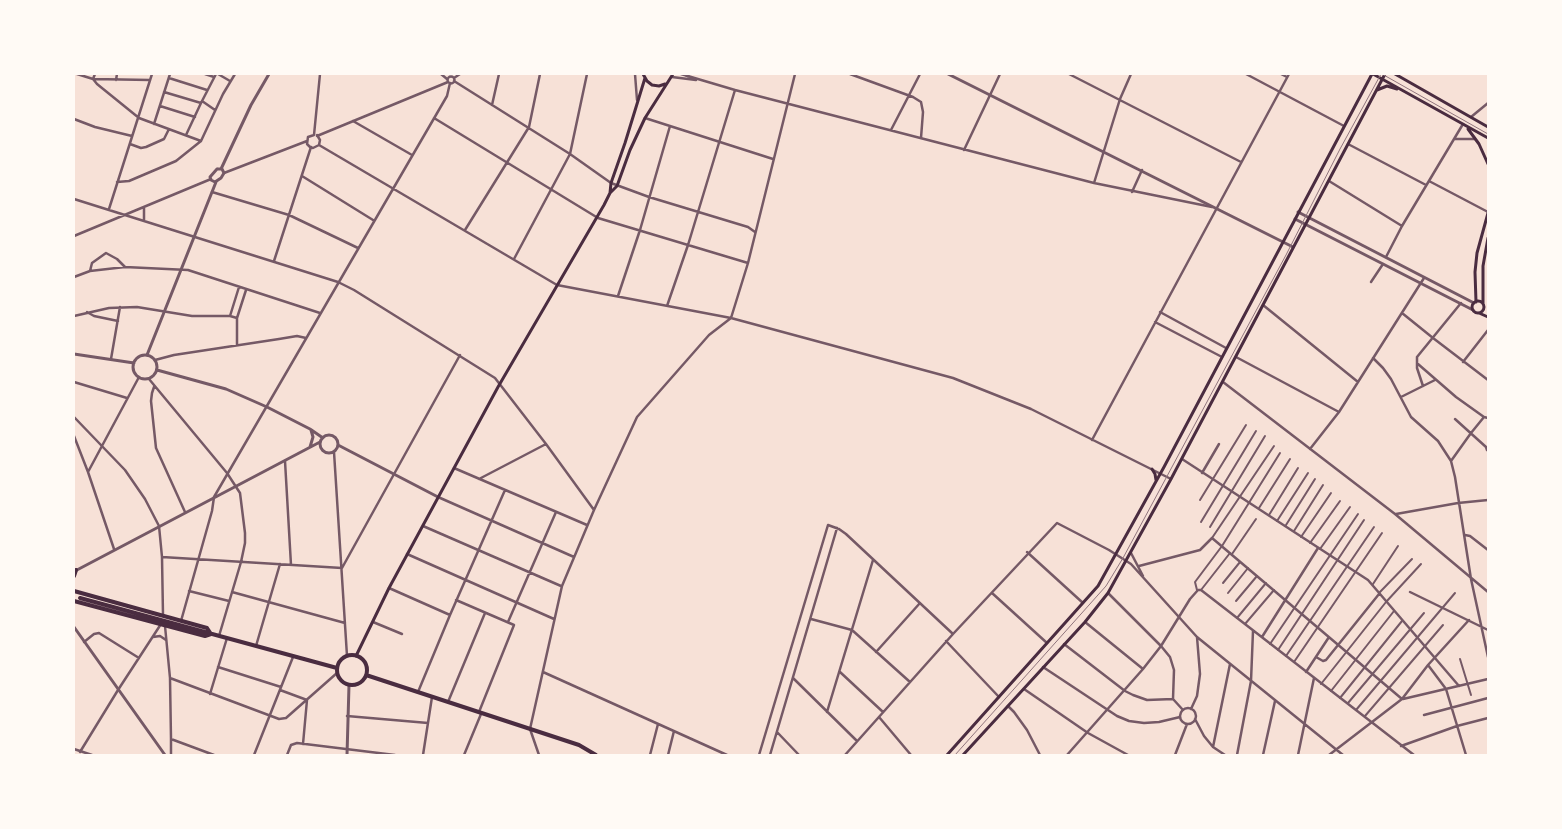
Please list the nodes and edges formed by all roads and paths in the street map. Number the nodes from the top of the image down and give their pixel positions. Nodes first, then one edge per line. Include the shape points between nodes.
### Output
1 (77, 74) edge
2 (95, 74) edge
3 (117, 74) edge
4 (152, 74) edge
5 (170, 74) edge
6 (205, 74) edge
7 (235, 74) edge
8 (269, 74) edge
9 (320, 74) edge
10 (440, 74) edge
11 (460, 74) edge
12 (499, 74) edge
13 (540, 74) edge
14 (587, 74) edge
15 (634, 74) edge
16 (684, 74) edge
17 (795, 74) edge
18 (850, 74) edge
19 (920, 74) edge
20 (948, 74) edge
21 (1000, 74) edge
22 (1070, 74) edge
23 (1131, 74) edge
24 (1246, 74) edge
25 (1281, 74) edge
26 (1373, 74) edge
27 (1385, 74) edge
28 (1395, 74) edge
29 (216, 75) edge
30 (672, 75) edge
31 (1288, 75) edge
32 (644, 76) edge
33 (169, 78) junction
34 (93, 79) junction
35 (451, 79) edge
36 (1382, 79) junction
37 (116, 80) junction
38 (150, 80) junction
39 (230, 81) junction
40 (703, 81) junction
41 (668, 82) junction
42 (207, 90) junction
43 (735, 90) junction
44 (1376, 90) junction
45 (1279, 91) junction
46 (164, 92) junction
47 (1404, 92) junction
48 (909, 95) junction
49 (991, 95) junction
50 (1120, 99) junction
51 (638, 101) junction
52 (201, 102) junction
53 (1488, 103) edge
54 (787, 104) junction
55 (492, 105) junction
56 (160, 106) junction
57 (216, 110) junction
58 (195, 117) junction
59 (139, 118) junction
60 (434, 118) junction
61 (645, 118) junction
62 (1470, 118) junction
63 (74, 119) edge
64 (353, 121) junction
65 (154, 124) junction
66 (1464, 125) junction
67 (670, 126) junction
68 (1344, 126) junction
69 (528, 127) junction
70 (1488, 128) edge
71 (170, 130) junction
72 (891, 130) junction
73 (315, 135) junction
74 (132, 136) junction
75 (186, 136) junction
76 (921, 138) junction
77 (1488, 138) edge
78 (1454, 139) junction
79 (1475, 139) junction
80 (201, 141) junction
81 (306, 141) junction
82 (720, 142) junction
83 (130, 144) junction
84 (1348, 144) junction
85 (319, 145) junction
86 (311, 148) junction
87 (964, 150) junction
88 (1103, 151) junction
89 (570, 154) junction
90 (412, 155) junction
91 (773, 159) junction
92 (507, 162) junction
93 (1241, 162) junction
94 (1488, 164) edge
95 (220, 169) junction
96 (1142, 170) junction
97 (224, 173) junction
98 (302, 176) junction
99 (211, 179) junction
100 (1328, 181) junction
101 (1428, 181) junction
102 (117, 182) junction
103 (216, 182) junction
104 (1094, 183) junction
105 (611, 184) junction
106 (1426, 185) junction
107 (617, 186) junction
108 (392, 188) junction
109 (551, 189) junction
110 (212, 192) junction
111 (1132, 192) junction
112 (610, 194) junction
113 (649, 197) junction
114 (74, 199) edge
115 (144, 207) junction
116 (1216, 208) junction
117 (109, 209) junction
118 (699, 211) junction
119 (1298, 212) junction
120 (1488, 213) edge
121 (125, 215) junction
122 (290, 215) junction
123 (598, 218) junction
124 (1309, 218) junction
125 (1295, 219) junction
126 (374, 220) junction
127 (144, 221) junction
128 (1305, 224) junction
129 (757, 225) junction
130 (1402, 226) junction
131 (748, 227) junction
132 (465, 230) junction
133 (640, 230) junction
134 (755, 232) junction
135 (74, 236) edge
136 (194, 237) junction
137 (1488, 238) edge
138 (1283, 242) junction
139 (688, 245) junction
140 (1293, 247) junction
141 (358, 248) junction
142 (1386, 258) junction
143 (514, 259) junction
144 (274, 261) junction
145 (748, 263) junction
146 (1383, 264) junction
147 (125, 267) junction
148 (181, 270) junction
149 (90, 271) junction
150 (74, 277) edge
151 (1424, 278) junction
152 (338, 282) junction
153 (1371, 282) dead end
154 (1421, 283) junction
155 (557, 284) junction
156 (239, 287) junction
157 (246, 290) junction
158 (618, 296) junction
159 (1475, 302) junction
160 (1461, 303) junction
161 (1483, 304) junction
162 (1263, 305) junction
163 (667, 306) junction
164 (120, 307) junction
165 (1488, 309) edge
166 (1473, 310) junction
167 (164, 311) junction
168 (86, 312) junction
169 (1160, 312) junction
170 (1478, 313) junction
171 (320, 314) junction
172 (1402, 314) junction
173 (74, 316) edge
174 (230, 316) junction
175 (1488, 317) edge
176 (237, 318) junction
177 (730, 318) junction
178 (118, 320) junction
179 (1155, 322) junction
180 (1488, 330) edge
181 (306, 338) junction
182 (1433, 338) junction
183 (237, 345) junction
184 (1226, 348) junction
185 (74, 354) edge
186 (147, 355) junction
187 (460, 355) junction
188 (1222, 357) junction
189 (1236, 357) junction
190 (1373, 358) junction
191 (111, 359) junction
192 (155, 360) junction
193 (1463, 362) junction
194 (134, 363) junction
195 (1418, 364) junction
196 (157, 370) junction
197 (139, 377) junction
198 (149, 379) junction
199 (1436, 380) junction
200 (1488, 380) edge
201 (74, 382) edge
202 (1222, 382) junction
203 (1358, 382) junction
204 (500, 383) junction
205 (1423, 386) junction
206 (154, 387) junction
207 (1401, 397) junction
208 (128, 398) junction
209 (267, 407) junction
210 (1339, 412) junction
211 (74, 417) edge
212 (1486, 417) edge
213 (1455, 419) dead end
214 (1246, 424) dead end
215 (310, 429) junction
216 (1256, 431) dead end
217 (1470, 433) junction
218 (74, 436) edge
219 (1265, 436) dead end
220 (323, 438) junction
221 (1092, 440) junction
222 (320, 442) junction
223 (546, 444) junction
224 (1219, 444) dead end
225 (338, 445) junction
226 (1274, 446) dead end
227 (101, 447) junction
228 (310, 447) junction
229 (1310, 449) junction
230 (1487, 450) edge
231 (334, 452) junction
232 (1280, 453) dead end
233 (1182, 459) junction
234 (1290, 459) dead end
235 (285, 460) junction
236 (1451, 461) junction
237 (454, 468) junction
238 (1298, 468) dead end
239 (1152, 469) junction
240 (88, 472) junction
241 (227, 473) junction
242 (1202, 473) junction
243 (1308, 473) dead end
244 (394, 474) junction
245 (1160, 474) junction
246 (479, 479) junction
247 (1171, 479) junction
248 (1315, 479) dead end
249 (1156, 480) junction
250 (1212, 480) junction
251 (1323, 485) dead end
252 (236, 486) junction
253 (1223, 486) junction
254 (505, 490) junction
255 (1231, 492) junction
256 (1331, 493) dead end
257 (214, 497) junction
258 (438, 497) junction
259 (1240, 498) junction
260 (1200, 500) dead end
261 (1488, 500) edge
262 (1340, 501) dead end
263 (1249, 503) junction
264 (1458, 503) junction
265 (1350, 507) dead end
266 (1258, 509) junction
267 (594, 510) junction
268 (185, 512) junction
269 (556, 512) junction
270 (1358, 514) dead end
271 (1395, 514) junction
272 (1268, 516) junction
273 (1256, 519) dead end
274 (491, 520) junction
275 (1364, 520) dead end
276 (1277, 521) junction
277 (1201, 522) dead end
278 (588, 525) junction
279 (159, 526) junction
280 (423, 526) junction
281 (1285, 526) junction
282 (1210, 527) dead end
283 (1374, 527) dead end
284 (837, 528) junction
285 (1293, 532) junction
286 (1382, 533) dead end
287 (1465, 535) junction
288 (1301, 537) junction
289 (1212, 538) junction
290 (542, 543) junction
291 (1310, 543) junction
292 (1222, 546) junction
293 (1398, 546) dead end
294 (114, 549) junction
295 (1319, 549) junction
296 (478, 550) junction
297 (1488, 550) edge
298 (1028, 552) junction
299 (1131, 553) junction
300 (407, 554) junction
301 (1116, 554) junction
302 (1231, 554) junction
303 (1329, 555) junction
304 (162, 557) junction
305 (574, 557) junction
306 (1412, 559) dead end
307 (198, 560) junction
308 (873, 560) junction
309 (1127, 561) junction
310 (1337, 561) junction
311 (241, 562) junction
312 (1240, 562) junction
313 (280, 564) junction
314 (1421, 564) dead end
315 (291, 565) junction
316 (1139, 566) junction
317 (1346, 566) junction
318 (342, 568) junction
319 (1248, 568) junction
320 (75, 571) edge
321 (529, 572) junction
322 (1355, 572) junction
323 (74, 576) edge
324 (1257, 576) junction
325 (1144, 577) junction
326 (1471, 579) junction
327 (465, 580) junction
328 (1266, 583) junction
329 (1223, 584) dead end
330 (74, 585) edge
331 (1372, 585) junction
332 (562, 586) junction
333 (389, 588) junction
334 (1197, 590) junction
335 (1201, 590) junction
336 (1274, 590) junction
337 (75, 591) edge
338 (189, 591) junction
339 (232, 592) junction
340 (1410, 592) dead end
341 (1488, 592) edge
342 (992, 593) junction
343 (1108, 593) junction
344 (1228, 593) dead end
345 (1455, 593) dead end
346 (1379, 594) junction
347 (80, 598) dead end
348 (456, 600) junction
349 (1285, 600) junction
350 (74, 601) edge
351 (229, 601) junction
352 (1236, 601) dead end
353 (268, 602) junction
354 (516, 602) junction
355 (1386, 602) junction
356 (920, 603) junction
357 (1083, 604) junction
358 (1294, 607) junction
359 (1442, 608) junction
360 (1394, 611) junction
361 (486, 612) junction
362 (1424, 613) dead end
363 (1302, 614) junction
364 (450, 615) junction
365 (163, 616) junction
366 (1179, 616) junction
367 (811, 618) junction
368 (1237, 618) junction
369 (554, 619) junction
370 (1469, 620) junction
371 (181, 621) junction
372 (1310, 621) junction
373 (1402, 621) junction
374 (373, 622) junction
375 (508, 622) junction
376 (1085, 622) junction
377 (345, 623) junction
378 (1244, 624) junction
379 (163, 625) junction
380 (1443, 625) dead end
381 (1481, 626) junction
382 (74, 627) edge
383 (1318, 628) junction
384 (852, 630) junction
385 (1410, 630) junction
386 (1488, 630) edge
387 (1253, 631) junction
388 (211, 634) junction
389 (402, 634) dead end
390 (953, 634) junction
391 (219, 636) junction
392 (1198, 637) junction
393 (1262, 637) junction
394 (1329, 637) junction
395 (152, 638) junction
396 (227, 638) junction
397 (1417, 638) junction
398 (84, 642) junction
399 (167, 642) junction
400 (946, 642) junction
401 (1047, 643) junction
402 (1064, 644) junction
403 (1270, 644) junction
404 (1338, 645) junction
405 (256, 646) junction
406 (1161, 646) junction
407 (1424, 647) junction
408 (1278, 650) junction
409 (876, 652) junction
410 (1347, 652) junction
411 (294, 656) junction
412 (347, 656) junction
413 (356, 656) junction
414 (1286, 656) junction
415 (1316, 657) junction
416 (1488, 657) edge
417 (139, 658) junction
418 (1434, 658) junction
419 (1460, 659) dead end
420 (1356, 660) junction
421 (1294, 662) junction
422 (1230, 664) junction
423 (1428, 665) junction
424 (218, 667) junction
425 (1044, 667) junction
426 (1364, 667) junction
427 (337, 668) junction
428 (1143, 669) junction
429 (543, 672) junction
430 (840, 672) junction
431 (1306, 672) junction
432 (338, 673) junction
433 (1372, 674) junction
434 (366, 675) junction
435 (170, 678) junction
436 (793, 678) junction
437 (1314, 678) junction
438 (1488, 679) edge
439 (1251, 681) junction
440 (1381, 681) junction
441 (910, 682) junction
442 (349, 684) junction
443 (1322, 684) junction
444 (1468, 684) junction
445 (1459, 686) junction
446 (1389, 688) junction
447 (281, 689) junction
448 (1024, 689) junction
449 (1446, 689) junction
450 (118, 690) junction
451 (1125, 691) junction
452 (1331, 691) junction
453 (418, 692) junction
454 (210, 694) junction
455 (432, 696) junction
456 (1471, 696) dead end
457 (999, 697) junction
458 (1340, 698) junction
459 (1488, 698) edge
460 (1402, 699) junction
461 (307, 700) junction
462 (1173, 700) junction
463 (1275, 701) junction
464 (448, 702) junction
465 (1347, 704) junction
466 (1008, 706) junction
467 (1452, 708) junction
468 (1109, 709) junction
469 (1192, 709) junction
470 (1183, 710) junction
471 (1356, 710) junction
472 (480, 712) junction
473 (827, 712) junction
474 (883, 712) junction
475 (1424, 715) dead end
476 (347, 716) junction
477 (270, 717) junction
478 (879, 717) junction
479 (1180, 717) junction
480 (1365, 717) junction
481 (1488, 718) edge
482 (1195, 719) junction
483 (1371, 722) junction
484 (428, 723) junction
485 (658, 724) junction
486 (1187, 724) junction
487 (1304, 724) junction
488 (1457, 726) junction
489 (530, 729) junction
490 (674, 731) junction
491 (777, 732) junction
492 (1088, 733) junction
493 (171, 739) junction
494 (857, 742) junction
495 (303, 744) junction
496 (1401, 746) junction
497 (1213, 747) junction
498 (74, 749) edge
499 (347, 750) junction
500 (1337, 750) junction
501 (80, 752) junction
502 (92, 755) edge
503 (165, 755) edge
504 (170, 755) edge
505 (214, 755) edge
506 (254, 755) edge
507 (287, 755) edge
508 (347, 755) edge
509 (395, 755) edge
510 (423, 755) edge
511 (464, 755) edge
512 (539, 755) edge
513 (596, 755) edge
514 (650, 755) edge
515 (668, 755) edge
516 (727, 755) edge
517 (759, 755) edge
518 (770, 755) edge
519 (800, 755) edge
520 (845, 755) edge
521 (911, 755) edge
522 (946, 755) edge
523 (963, 755) edge
524 (1040, 755) edge
525 (1068, 755) edge
526 (1128, 755) edge
527 (1175, 755) edge
528 (1225, 755) edge
529 (1237, 755) edge
530 (1263, 755) edge
531 (1298, 755) edge
532 (1329, 755) edge
533 (1343, 755) edge
534 (1414, 755) edge
535 (1466, 755) edge

1 - 34 street
2 - 34 street
3 - 37 street
4 - 38 street
5 - 33 street
6 - 29 street
7 - 39 street
8 - 95 street via 250,105
9 - 73 street
10 - 35 street
11 - 35 street
12 - 55 street
13 - 69 street
14 - 89 street
15 - 51 street
16 - 40 street
17 - 54 street
18 - 48 street
19 - 48 street
20 - 49 street
21 - 49 street
22 - 50 street
23 - 50 street
24 - 45 street
25 - 31 street
26 - 36 main road
26 - 68 main road
27 - 36 main road
28 - 62 main road
29 - 39 street
29 - 42 street
30 - 40 street
30 - 41 main road
31 - 45 street
32 - 41 main road via 655,86
32 - 51 main road
33 - 42 street
33 - 46 street
34 - 37 street
34 - 59 street
35 - 55 street
35 - 60 street via 447,96
35 - 64 street
36 - 44 main road
36 - 47 main road
37 - 38 street
38 - 59 street
39 - 57 street
40 - 43 street
41 - 61 main road
42 - 52 street
43 - 54 street
43 - 82 street
44 - 47 main road via 1388,86
44 - 84 main road
45 - 68 street
45 - 93 street
46 - 52 street
46 - 56 street
47 - 66 main road
48 - 72 street
48 - 76 street via 923,106
49 - 87 street
49 - 88 street
50 - 88 street
50 - 93 street
51 - 105 main road
52 - 57 street
52 - 58 street
53 - 62 street
54 - 72 street
54 - 91 street
55 - 69 street
56 - 58 street
56 - 65 street
57 - 80 street
58 - 75 street
59 - 65 street
59 - 74 street
60 - 90 street
60 - 92 street
61 - 67 street
61 - 107 main road
62 - 70 main road
63 - 74 street
64 - 73 street
64 - 90 street
65 - 71 street
66 - 77 main road
66 - 78 street
66 - 79 main road
67 - 82 street
67 - 113 street
68 - 119 main road
69 - 89 street
69 - 92 street
71 - 75 street
71 - 83 street via 164,139 146,147
72 - 76 street
73 - 81 street
73 - 85 street via 320,140
74 - 83 street
75 - 80 street
76 - 87 street
78 - 79 street
78 - 101 street
79 - 94 main road
80 - 102 street via 176,161 129,181
81 - 86 street
81 - 97 street
82 - 91 street
82 - 118 street
83 - 102 street
84 - 100 main road
84 - 106 street
85 - 86 street
85 - 108 street
86 - 98 street
87 - 104 street
88 - 96 street
88 - 104 street
89 - 105 street
89 - 109 street
90 - 108 street
91 - 129 street
92 - 109 street
92 - 132 street
93 - 116 street
95 - 97 street
95 - 99 street via 213,172
96 - 111 street
96 - 116 street
97 - 103 street
98 - 122 street
98 - 126 street
99 - 103 street
99 - 115 street
100 - 124 main road
100 - 130 street
101 - 106 street
101 - 120 street
102 - 117 street
103 - 110 street
104 - 111 street
105 - 107 street
105 - 112 main road
106 - 130 street
107 - 112 main road
107 - 113 street
108 - 126 street
108 - 132 street
109 - 123 street
109 - 143 street
110 - 122 street
110 - 136 street
111 - 116 street
112 - 123 main road
113 - 118 street
113 - 133 street
114 - 117 street
115 - 121 street
115 - 127 street
116 - 138 street
116 - 169 street
117 - 121 street
118 - 131 street
118 - 139 street
119 - 124 street
119 - 125 main road
120 - 159 main road via 1477,253
121 - 127 street
121 - 135 street
122 - 141 street
122 - 144 street
123 - 133 street
123 - 155 main road
124 - 128 main road
124 - 142 street
125 - 128 street
125 - 138 main road
126 - 141 street
127 - 136 street
128 - 140 main road
128 - 146 street
129 - 131 street
129 - 134 street
130 - 142 street
131 - 134 street
132 - 143 street
133 - 139 street
133 - 158 street
134 - 145 street
136 - 144 street
136 - 148 street
137 - 161 main road via 1482,266
138 - 140 street
138 - 184 main road
139 - 145 street
139 - 163 street
140 - 162 main road
141 - 152 street
142 - 151 street
143 - 155 street
144 - 152 street
145 - 177 street
146 - 153 street
146 - 154 street
147 - 148 street
147 - 149 street
147 - 149 street via 106,254 92,263
148 - 156 street
148 - 167 street
149 - 150 street
151 - 154 street
151 - 159 street
152 - 171 street
152 - 187 street
154 - 160 street
154 - 172 street
155 - 158 street
155 - 204 main road
156 - 157 street
156 - 174 street
157 - 171 street
157 - 176 street
158 - 163 street
159 - 161 main road
159 - 166 main road
160 - 166 street
160 - 182 street
161 - 165 main road
161 - 170 main road via 1483,310
162 - 189 main road
162 - 203 street
163 - 177 street
164 - 167 street
164 - 168 street
164 - 178 street
166 - 170 main road
167 - 174 street via 192,316
167 - 186 street
168 - 173 street
168 - 178 street
169 - 179 street
169 - 184 street
170 - 175 main road
171 - 181 street
172 - 182 street
172 - 190 street
174 - 176 street
176 - 183 street
177 - 221 street via 953,378 1031,409
177 - 267 street via 710,335 637,417
178 - 191 street
179 - 188 street
179 - 221 street
180 - 193 street
181 - 183 street via 298,336
181 - 209 street
182 - 193 street
182 - 195 street via 1417,358
183 - 192 street
184 - 188 main road
185 - 191 street
186 - 192 street
186 - 194 street
187 - 204 street
187 - 244 street
188 - 245 main road
189 - 202 main road
189 - 210 street
190 - 203 street
190 - 207 street via 1387,373
191 - 194 street
192 - 196 street
193 - 200 street
194 - 197 street via 134,371
195 - 199 street
195 - 205 street
196 - 198 street
196 - 209 street via 226,390
197 - 198 street
197 - 208 street
198 - 206 street
199 - 205 street
199 - 212 street
201 - 208 street
202 - 229 street
202 - 233 main road
203 - 210 street
204 - 223 street
204 - 237 main road
205 - 207 street
206 - 241 street
206 - 268 street via 156,448
207 - 236 street via 1411,417 1438,441
208 - 227 street
209 - 215 street
209 - 241 street
210 - 229 street
211 - 227 street
212 - 217 street
213 - 217 street
214 - 250 street
215 - 220 street
215 - 228 street via 313,437
216 - 253 street
217 - 230 street
217 - 236 street
218 - 240 street
219 - 255 street
220 - 222 street
220 - 225 street via 333,436
221 - 239 street
222 - 228 street
222 - 231 street via 324,451
223 - 246 street
223 - 267 street
224 - 242 street
225 - 231 street
225 - 244 street
226 - 259 street
227 - 240 street
227 - 279 street via 134,482
228 - 235 street
229 - 271 street
231 - 318 street
232 - 263 street
233 - 242 street
233 - 247 main road
234 - 266 street
235 - 252 street
235 - 315 street
236 - 264 street
237 - 246 street
237 - 258 main road
238 - 272 street
239 - 245 street
239 - 249 main road
240 - 294 street
241 - 252 street
241 - 257 street
242 - 250 street
243 - 276 street
244 - 258 street
244 - 318 street
245 - 247 street
245 - 249 main road
246 - 254 street
247 - 299 main road
248 - 281 street
249 - 301 main road
250 - 253 street
250 - 260 street
251 - 285 street
252 - 257 street
252 - 311 street via 240,493 245,533
253 - 255 street
253 - 277 street
254 - 269 street
254 - 274 street
255 - 259 street
255 - 282 street
256 - 288 street
257 - 268 street
257 - 307 street
258 - 274 street
258 - 280 main road
259 - 263 street
259 - 289 street
261 - 264 street
262 - 291 street
263 - 266 street
263 - 292 street
264 - 271 street
264 - 287 street
265 - 295 street
266 - 272 street
267 - 278 street
268 - 279 street
269 - 278 street
269 - 290 street
270 - 303 street
271 - 326 street
272 - 276 street
273 - 302 street
274 - 290 street
274 - 296 street
275 - 310 street
276 - 281 street
278 - 305 street
279 - 294 street
279 - 304 street
280 - 296 street
280 - 300 main road
281 - 285 street
283 - 317 street
284 - 308 street
284 - 367 street
284 - 517 street via 828,526
285 - 288 street
286 - 322 street
287 - 297 street
287 - 326 street
288 - 291 street
289 - 292 street
289 - 316 street via 1200,550
290 - 305 street
290 - 321 street
291 - 295 street
292 - 302 street
292 - 334 street via 1195,582
293 - 331 street
294 - 320 street
295 - 303 street
295 - 349 street
296 - 321 street
296 - 327 street
298 - 301 street via 1056,523
298 - 342 street
298 - 357 street
299 - 309 main road
299 - 316 street
300 - 327 street
300 - 333 main road
301 - 309 street
301 - 357 main road via 1098,586
302 - 312 street
302 - 335 street
303 - 310 street
303 - 358 street
304 - 307 street
304 - 365 street
305 - 332 street
306 - 346 street
307 - 311 street
307 - 338 street
308 - 356 street
308 - 384 street
309 - 325 street
309 - 343 main road
310 - 317 street
310 - 363 street
311 - 313 street
311 - 339 street
312 - 319 street
312 - 329 street
313 - 315 street
313 - 353 street
314 - 355 street
315 - 318 street
316 - 325 street
317 - 322 street
317 - 372 street
318 - 377 street
319 - 324 street
319 - 344 street
320 - 323 main road
321 - 332 street
321 - 354 street
322 - 331 street
322 - 383 street
324 - 328 street
324 - 352 street
325 - 366 street
326 - 341 street
326 - 381 street
327 - 348 street
327 - 354 street
328 - 336 street
328 - 368 street
330 - 337 main road
331 - 346 street
332 - 369 street
333 - 364 street
333 - 374 main road
334 - 335 street
334 - 366 street
335 - 368 street
336 - 349 street
336 - 378 street
337 - 365 main road
338 - 351 street
338 - 371 street
339 - 351 street
339 - 353 street
340 - 359 street
342 - 390 street
342 - 401 street
343 - 376 main road
343 - 406 street
345 - 359 street
346 - 355 street
346 - 404 street
347 - 388 main road
348 - 361 street
348 - 364 street
349 - 358 street
349 - 393 street
350 - 379 main road
351 - 391 street
353 - 377 street
353 - 405 street
354 - 369 street
354 - 375 street
355 - 360 street
355 - 410 street
356 - 390 street
356 - 409 street
357 - 401 main road
358 - 363 street
358 - 403 street
359 - 370 street
359 - 397 street
360 - 373 street
360 - 420 street
361 - 375 street
361 - 464 street
362 - 385 street
363 - 372 street
363 - 408 street
364 - 453 street
365 - 371 main road
366 - 392 street
366 - 406 street
367 - 384 street
367 - 436 street
368 - 378 street
369 - 429 street
370 - 381 street
370 - 418 street
371 - 388 main road via 207,628
372 - 383 street
372 - 414 street
373 - 385 street
373 - 426 street
374 - 389 street
374 - 413 main road
375 - 472 street via 514,626
376 - 402 main road
376 - 428 street
377 - 412 street
378 - 387 street
379 - 388 main road via 205,636
379 - 395 street
379 - 399 street
380 - 407 street
381 - 386 street
381 - 416 street
382 - 398 street
383 - 394 street
383 - 421 street
384 - 409 street
384 - 430 street
385 - 397 street
385 - 433 street
387 - 393 street
387 - 439 street
388 - 391 main road
390 - 400 street
391 - 396 main road
392 - 422 street
392 - 469 street via 1200,674
393 - 403 street
394 - 404 street
394 - 415 street
395 - 399 street via 160,636
395 - 417 street
396 - 405 main road
396 - 424 street
397 - 407 street
397 - 440 street
398 - 417 street via 99,632
398 - 450 street
399 - 435 street
400 - 441 street
400 - 457 street
401 - 457 main road
402 - 425 main road
402 - 451 street
403 - 408 street
404 - 410 street
404 - 415 street via 1325,661
405 - 411 main road
406 - 428 street
406 - 462 street via 1170,657 1174,670
407 - 418 street
407 - 446 street
408 - 414 street
409 - 441 street
410 - 420 street
410 - 443 street
411 - 427 main road
411 - 447 street
412 - 413 main road
412 - 427 main road
413 - 434 main road via 365,664
414 - 421 street
415 - 431 street
417 - 450 street
418 - 423 street
418 - 445 street
419 - 444 street
420 - 426 street
420 - 452 street
421 - 431 street
422 - 439 street
422 - 497 street
423 - 449 street
423 - 460 street
424 - 447 street
424 - 454 street
425 - 448 main road
425 - 468 street
426 - 433 street
426 - 458 street
427 - 432 main road
428 - 451 street
429 - 485 street
429 - 489 street
430 - 473 street
430 - 474 street
431 - 437 street
432 - 442 main road
432 - 461 street
433 - 440 street
433 - 465 street
434 - 442 main road via 359,683
434 - 453 main road
435 - 454 street
435 - 493 street
436 - 473 street
436 - 491 street
437 - 443 street
437 - 487 street
438 - 444 street
439 - 463 street
439 - 529 street
440 - 446 street
440 - 471 street
441 - 474 street
442 - 476 street
443 - 452 street
444 - 445 street
444 - 456 street
445 - 449 street
446 - 460 street
446 - 480 street
447 - 461 street
447 - 477 street
448 - 466 main road
448 - 492 street
449 - 460 street
449 - 467 street
450 - 501 street
450 - 503 street
451 - 462 street via 1147,700
451 - 468 street
452 - 458 street
453 - 455 main road
454 - 477 street
455 - 464 main road
455 - 484 street
457 - 522 main road
458 - 465 street
459 - 467 street
460 - 483 street
461 - 477 street via 285,719
461 - 495 street
462 - 470 street
463 - 487 street
463 - 530 street
464 - 472 main road
465 - 471 street
466 - 523 main road
466 - 524 street via 1027,730
467 - 475 street
467 - 488 street
468 - 479 street via 1128,721 1144,723
468 - 492 street
469 - 470 street
469 - 482 street
470 - 479 street
471 - 480 street
472 - 489 main road
472 - 511 street
473 - 494 street
474 - 478 street
476 - 484 street
476 - 499 street
477 - 506 street
478 - 494 street
478 - 521 street
479 - 486 street
480 - 483 street
481 - 488 street
482 - 486 street
482 - 497 street
483 - 496 street
483 - 500 street
484 - 510 street
485 - 490 street
485 - 514 street
486 - 527 street
487 - 500 street
487 - 531 street
488 - 496 street
488 - 535 street
489 - 512 street
489 - 513 main road via 579,745
490 - 515 street
490 - 516 street
491 - 518 street
491 - 519 street
492 - 525 street
492 - 526 street
493 - 504 street
493 - 505 street
494 - 520 street
495 - 499 street
495 - 507 street via 293,744
496 - 534 street
497 - 528 street
498 - 501 street
499 - 508 street
499 - 509 street
500 - 532 street
500 - 533 street
501 - 502 street

